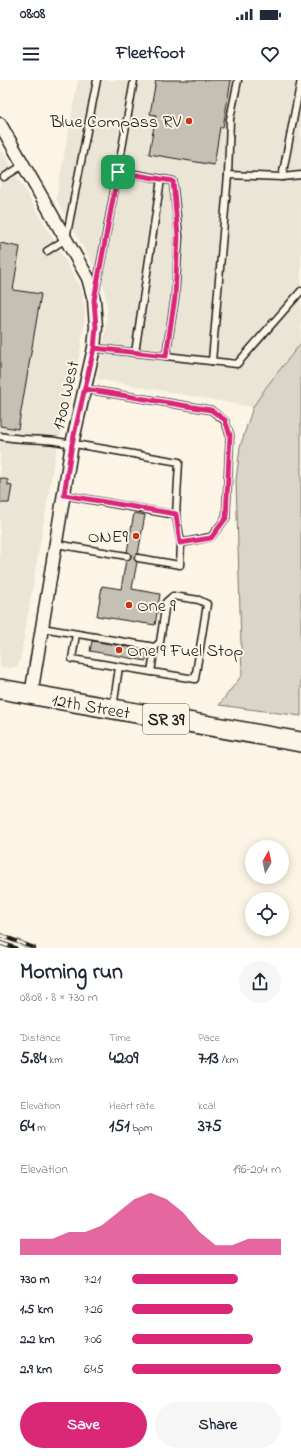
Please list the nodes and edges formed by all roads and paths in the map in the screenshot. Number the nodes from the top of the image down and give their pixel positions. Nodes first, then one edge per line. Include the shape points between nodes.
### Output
1 (97, 80) edge
2 (134, 80) edge
3 (238, 80) edge
4 (301, 80) edge
5 (0, 124) edge
6 (25, 164) junction
7 (118, 172) junction
8 (228, 175) junction
9 (301, 175) edge
10 (4, 176) dead end
11 (282, 177) junction
12 (161, 179) junction
13 (66, 239) junction
14 (47, 251) dead end
15 (301, 291) edge
16 (94, 300) junction
17 (94, 348) junction
18 (135, 353) junction
19 (166, 356) junction
20 (212, 361) junction
21 (85, 389) junction
22 (0, 436) edge
23 (72, 444) junction
24 (64, 495) junction
25 (176, 514) junction
26 (180, 543) junction
27 (56, 544) junction
28 (127, 556) dead end
29 (138, 558) dead end
30 (42, 628) junction
31 (76, 634) junction
32 (155, 647) junction
33 (119, 667) junction
34 (151, 672) junction
35 (0, 689) edge
36 (30, 695) junction
37 (113, 709) junction
38 (301, 742) edge

1 - 13 lane
2 - 7 lane
3 - 8 lane via 230,119
4 - 11 lane
5 - 6 street, 1700 West
6 - 10 lane
6 - 13 street, 1700 West
7 - 12 lane
7 - 16 lane
8 - 11 lane
8 - 20 lane
9 - 11 lane
12 - 18 lane
12 - 19 lane via 173,181 178,236 175,297
13 - 14 lane
13 - 16 street, 1700 West via 88,278
15 - 20 lane via 236,364
16 - 17 street, 1700 West
17 - 18 lane
17 - 21 street, 1700 West
18 - 19 lane
19 - 20 lane
21 - 23 street, 1700 West
21 - 26 lane via 211,410 225,420 230,435 226,518 211,538
22 - 23 lane
23 - 24 street, 1700 West
23 - 25 lane via 179,462
24 - 25 lane
24 - 27 street, 1700 West
25 - 26 lane
26 - 29 lane via 180,565
27 - 28 lane
27 - 30 street, 1700 West
30 - 31 lane
30 - 36 street, 1700 West
31 - 32 lane
31 - 33 lane via 72,659
32 - 34 lane
32 - 34 lane via 160,642 166,602 173,596 199,600 207,604 195,679
33 - 34 lane
33 - 37 lane
35 - 36 main road, 12th Street / SR 39
36 - 37 main road, 12th Street / SR 39
37 - 38 main road, 12th Street / SR 39

